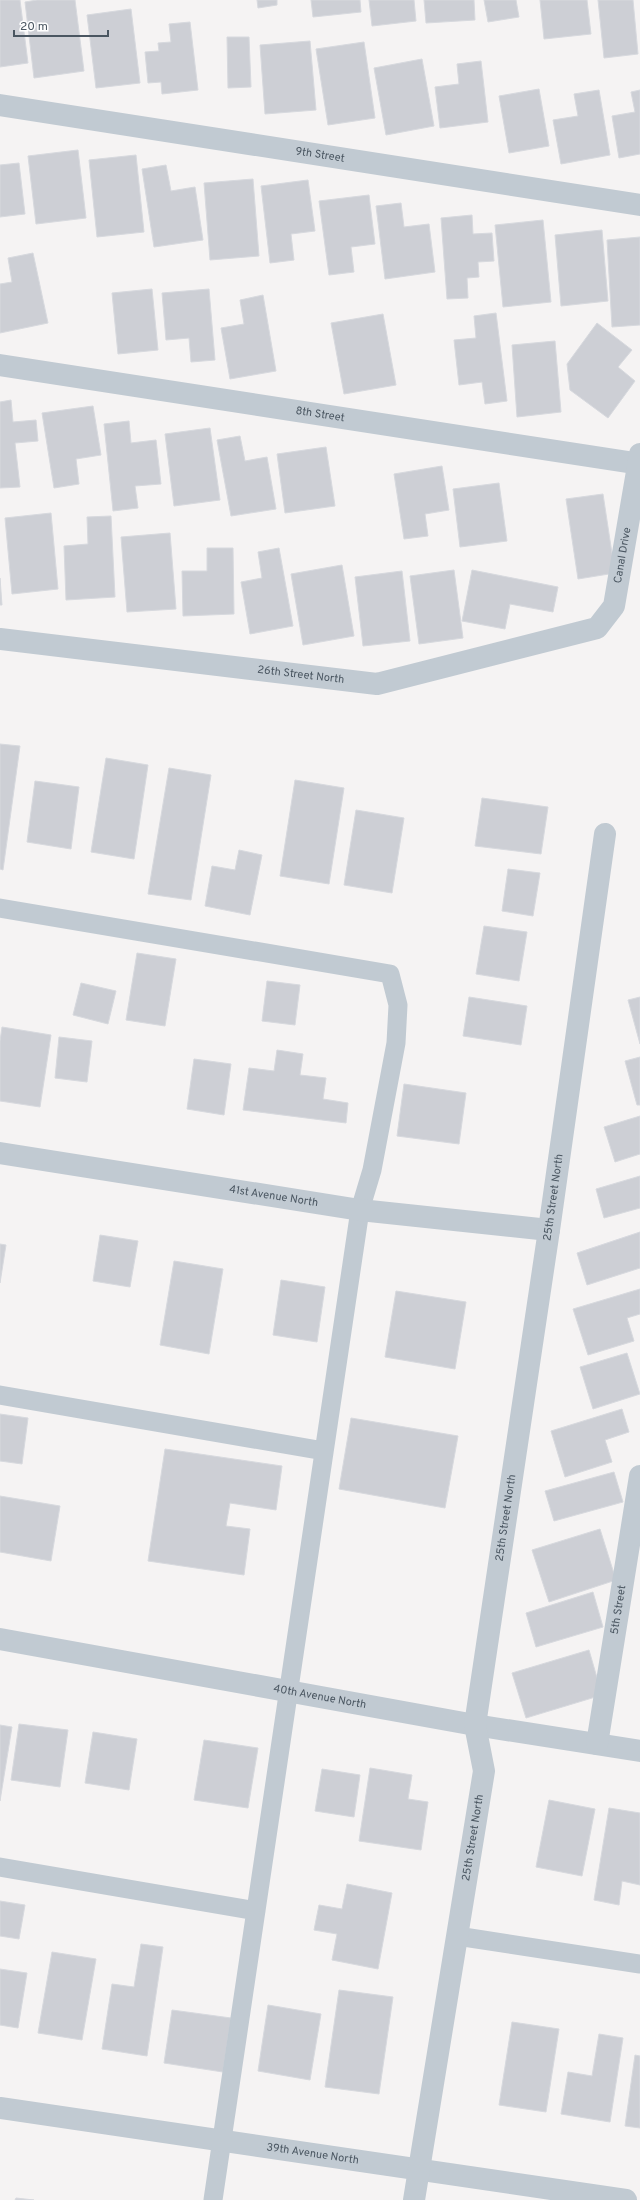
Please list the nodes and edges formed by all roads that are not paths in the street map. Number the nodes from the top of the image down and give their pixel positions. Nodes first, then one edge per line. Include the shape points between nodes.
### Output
1 (0, 105) edge
2 (640, 205) edge
3 (0, 365) edge
4 (639, 461) edge
5 (597, 628) joint
6 (0, 639) edge
7 (605, 834) dead end
8 (0, 908) edge
9 (0, 1154) edge
10 (360, 1210) junction
11 (549, 1230) junction
12 (0, 1395) edge
13 (324, 1451) junction
14 (640, 1476) edge
15 (0, 1639) edge
16 (289, 1691) junction
17 (475, 1725) junction
18 (597, 1744) junction
19 (640, 1751) edge
20 (0, 1867) edge
21 (256, 1911) junction
22 (457, 1936) junction
23 (640, 1964) edge
24 (0, 2108) edge
25 (222, 2140) junction
26 (419, 2169) junction
27 (213, 2200) edge
28 (414, 2200) edge
29 (626, 2200) edge

1 - 2 street, 9th Street
3 - 4 street, 8th Street
4 - 5 street, Canal Drive via 614,606
5 - 6 street, 26th Street North via 377,684
7 - 11 street, 25th Street North
8 - 10 lane via 390,974 398,1005 396,1043 372,1170
9 - 10 street, 41st Avenue North
10 - 11 street, 41st Avenue North
10 - 13 lane
11 - 17 street, 25th Street North
12 - 13 lane
13 - 16 lane
14 - 18 street, 5th Street
15 - 16 street, 40th Avenue North
16 - 17 street, 40th Avenue North
16 - 21 lane
17 - 18 street, 40th Avenue North
17 - 22 street, 25th Street North via 484,1771
18 - 19 street, 40th Avenue North
20 - 21 lane
21 - 25 lane
22 - 23 lane
22 - 26 street, 25th Street North
24 - 25 street, 39th Avenue North
25 - 26 street, 39th Avenue North
25 - 27 lane
26 - 28 street, 25th Street North
26 - 29 street, 39th Avenue North

